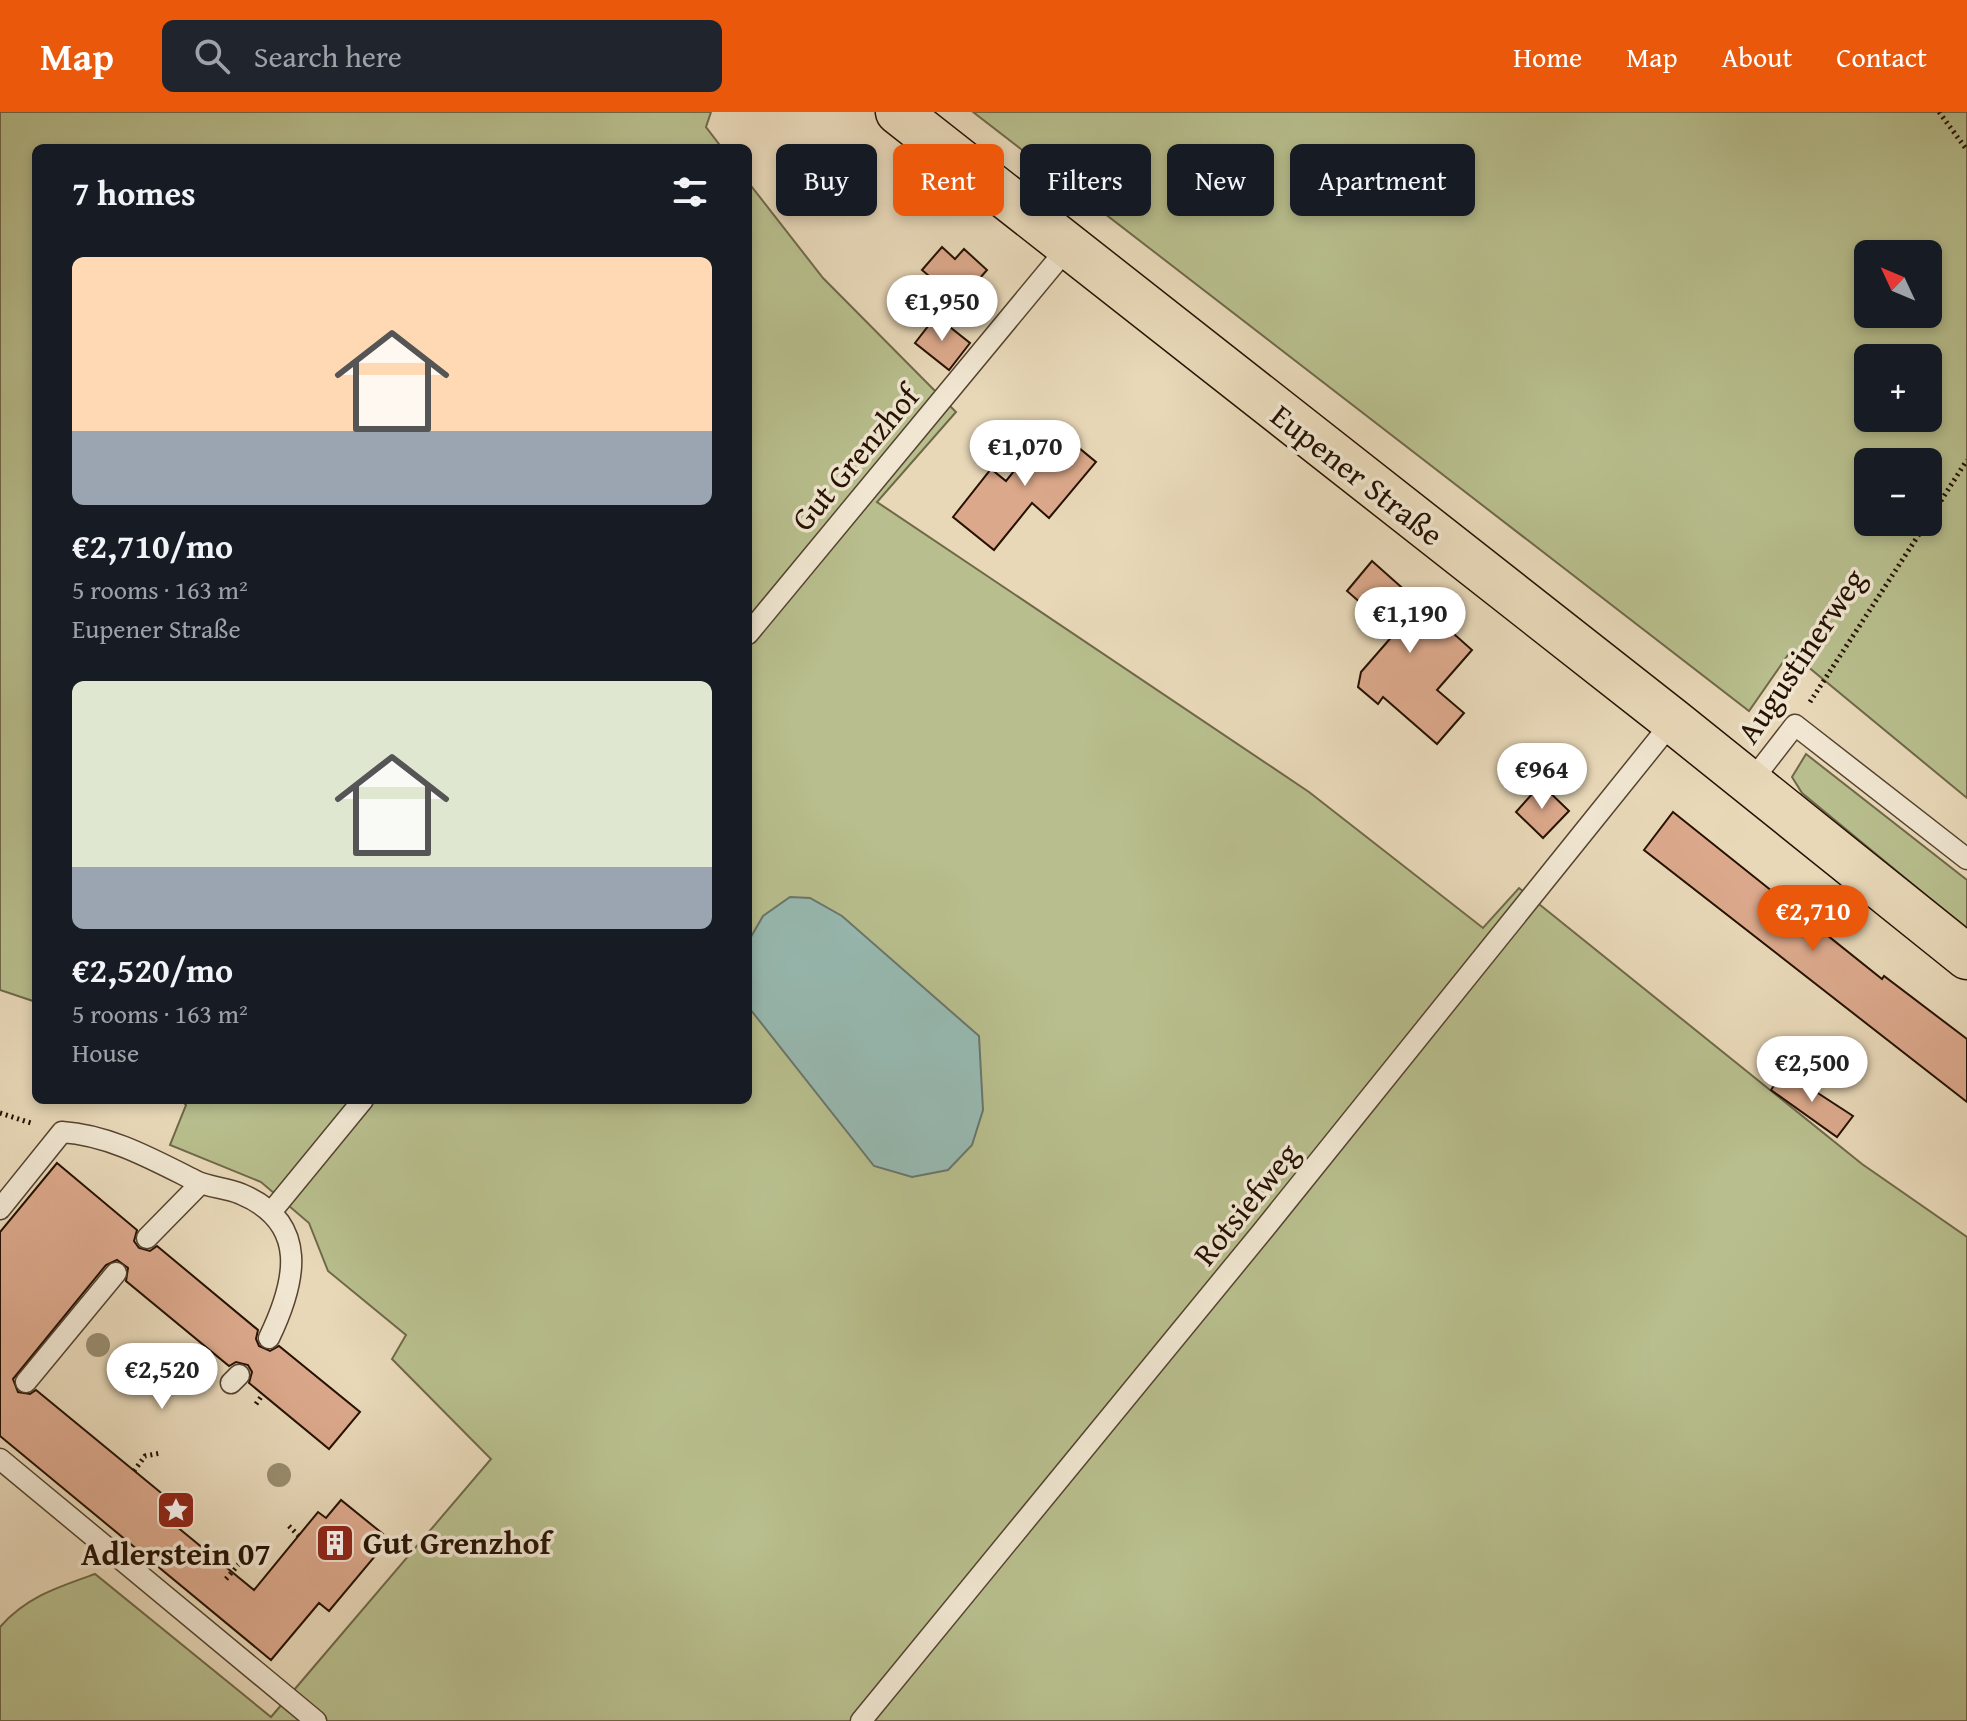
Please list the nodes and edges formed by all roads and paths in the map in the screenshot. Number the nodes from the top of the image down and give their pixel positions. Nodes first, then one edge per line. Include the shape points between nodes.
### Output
1 (898, 112) edge
2 (1939, 112) edge
3 (1967, 150) edge
4 (1069, 246) junction
5 (1967, 460) edge
6 (1942, 499) edge
7 (1918, 536) edge
8 (752, 629) edge
9 (1673, 721) junction
10 (1795, 725) junction
11 (1750, 783) junction
12 (1967, 859) edge
13 (1967, 957) edge
14 (360, 1104) edge
15 (200, 1184) junction
16 (0, 1209) edge
17 (272, 1211) junction
18 (147, 1238) dead end
19 (116, 1273) dead end
20 (269, 1338) dead end
21 (219, 1358) dead end
22 (183, 1362) dead end
23 (26, 1382) dead end
24 (263, 1394) dead end
25 (256, 1404) dead end
26 (161, 1453) dead end
27 (0, 1459) edge
28 (134, 1471) dead end
29 (289, 1526) dead end
30 (299, 1536) dead end
31 (239, 1564) dead end
32 (226, 1579) dead end
33 (316, 1721) edge
34 (861, 1721) edge

1 - 4 main road, Eupener Straße
2 - 3 path
4 - 8 lane, Gut Grenzhof
4 - 9 main road, Eupener Straße
5 - 6 path, Augustinerweg
7 - 10 path, Augustinerweg
9 - 11 main road, Eupener Straße
9 - 34 lane, Rotsiefweg
10 - 11 lane, Augustinerweg
10 - 12 lane
11 - 13 main road, Eupener Straße
14 - 17 lane
15 - 16 lane via 91,1134 62,1132
15 - 17 lane via 239,1193
15 - 18 lane
17 - 20 lane via 288,1237 292,1265 285,1304
19 - 23 lane
21 - 22 path via 214,1364 198,1357
24 - 25 path
26 - 28 path via 145,1456
27 - 33 lane
29 - 30 path
31 - 32 path

